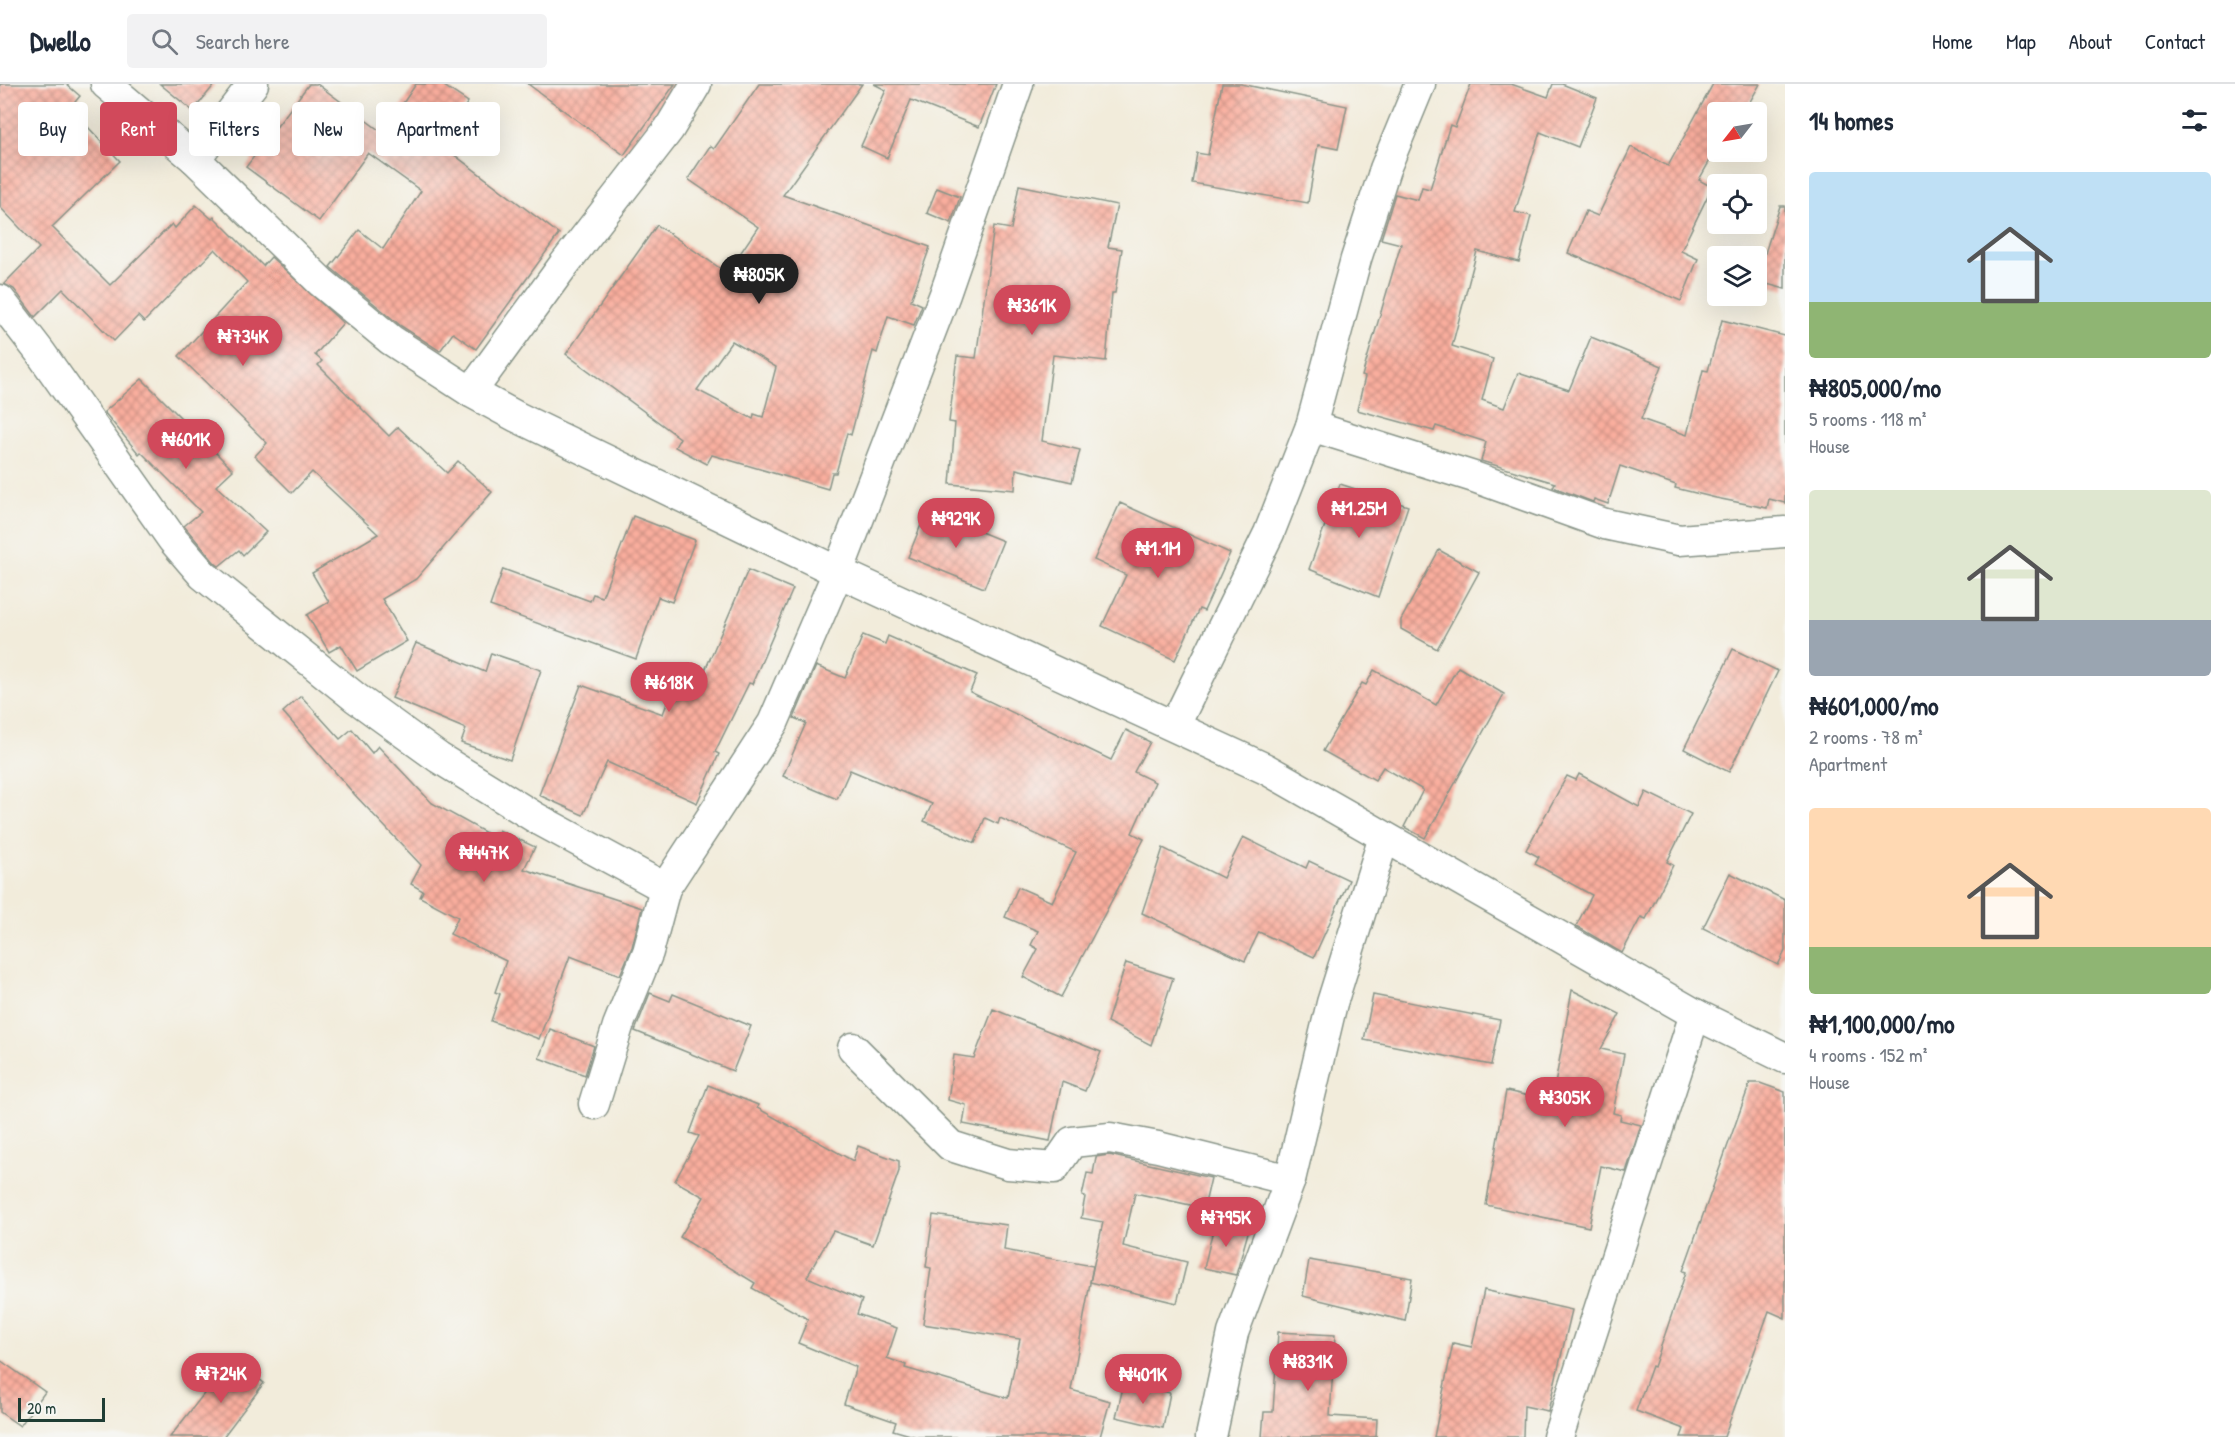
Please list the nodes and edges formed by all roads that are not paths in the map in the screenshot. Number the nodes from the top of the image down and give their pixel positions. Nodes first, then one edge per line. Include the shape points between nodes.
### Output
1 (106, 84) edge
2 (253, 84) edge
3 (696, 84) edge
4 (1018, 84) edge
5 (1420, 84) edge
6 (195, 159) junction
7 (0, 300) edge
8 (471, 392) junction
9 (1311, 426) junction
10 (1785, 532) edge
11 (838, 572) junction
12 (1175, 725) junction
13 (1384, 837) junction
14 (665, 888) junction
15 (1695, 1014) junction
16 (853, 1048) dead end
17 (1785, 1058) edge
18 (594, 1104) dead end
19 (1290, 1180) junction
20 (1211, 1437) edge
21 (1558, 1437) edge

1 - 6 street
2 - 6 street
3 - 8 street via 669,129
4 - 11 street via 945,294
5 - 9 street via 1367,225
6 - 8 street via 321,282 391,340
7 - 14 street via 173,540 203,575 356,698 439,758 537,818
8 - 11 street
9 - 10 street via 1474,477 1605,524 1679,540
9 - 12 street via 1269,532
11 - 12 street
11 - 14 street via 773,723
12 - 13 street via 1266,769
13 - 15 street
13 - 19 street via 1332,1003
14 - 18 street via 648,952 618,1026
15 - 17 street
15 - 21 street
16 - 19 street via 951,1146 986,1158 1054,1168 1072,1143 1110,1138
19 - 20 street via 1233,1333

